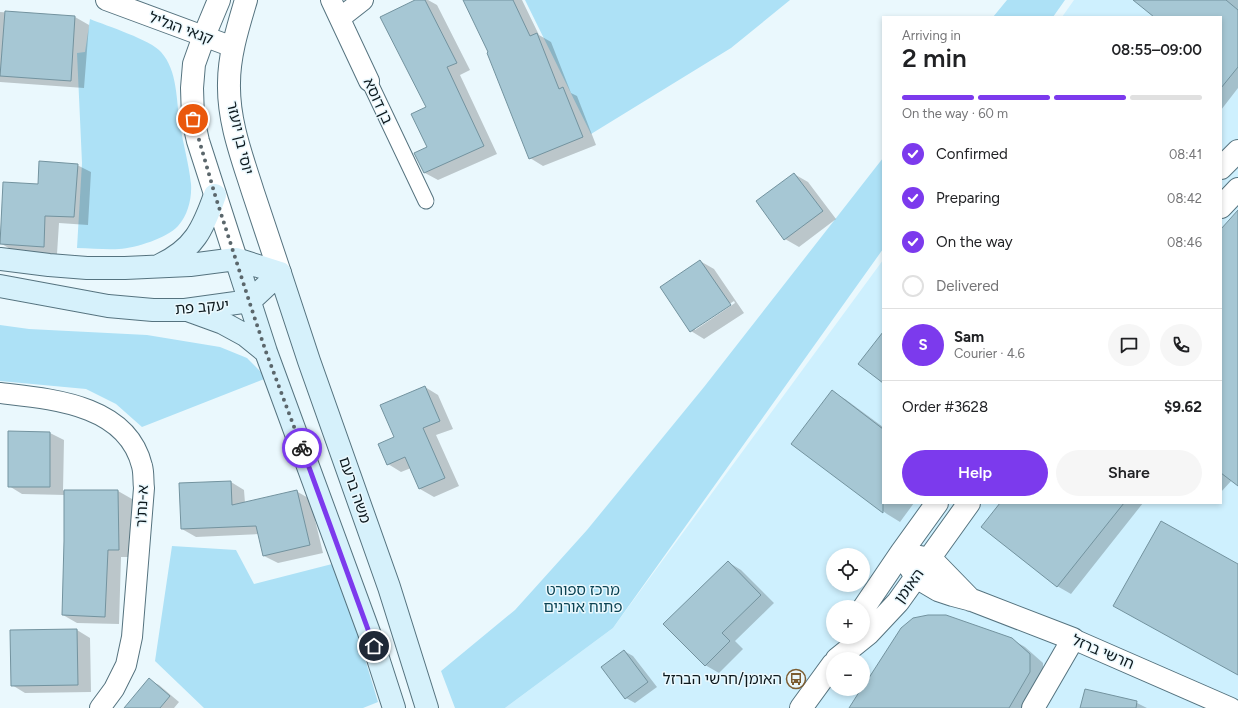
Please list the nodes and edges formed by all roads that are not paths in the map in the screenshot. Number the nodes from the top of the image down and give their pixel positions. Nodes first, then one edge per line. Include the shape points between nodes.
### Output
1 (106, 0) edge
2 (219, 0) edge
3 (246, 0) edge
4 (332, 0) edge
5 (363, 0) edge
6 (340, 18) junction
7 (204, 36) junction
8 (233, 47) junction
9 (369, 81) joint
10 (1238, 151) edge
11 (1222, 167) edge
12 (1238, 189) edge
13 (215, 195) junction
14 (426, 201) dead end
15 (1222, 206) edge
16 (0, 259) edge
17 (236, 260) junction
18 (155, 268) junction
19 (280, 273) junction
20 (0, 286) edge
21 (250, 302) junction
22 (185, 310) junction
23 (266, 352) junction
24 (0, 393) edge
25 (936, 504) edge
26 (969, 504) edge
27 (901, 553) junction
28 (929, 559) junction
29 (916, 577) junction
30 (869, 600) edge
31 (972, 600) junction
32 (1073, 639) junction
33 (846, 652) edge
34 (826, 674) edge
35 (100, 708) edge
36 (394, 708) edge
37 (427, 708) edge
38 (801, 708) edge
39 (1033, 708) edge
40 (1231, 708) edge

1 - 7 street, קנאי הגליל
2 - 7 street
3 - 8 street, יוסי בן יועזר
4 - 6 street, בן דוסא
5 - 6 street
6 - 9 street, בן דוסא
7 - 8 street, קנאי הגליל
7 - 13 street via 194,64 193,119
8 - 19 street, יוסי בן יועזר via 229,83 234,127
9 - 14 street, בן דוסא
10 - 11 street
12 - 15 street
13 - 17 street
13 - 18 main road via 193,242 179,255
16 - 18 main road via 87,268
17 - 18 main road
17 - 19 main road
17 - 21 main road
19 - 21 main road, יעקב פת
19 - 37 main road, משה ברעם via 389,587
20 - 22 main road, יעקב פת via 108,306
21 - 22 main road, יעקב פת
21 - 23 main road
22 - 23 main road via 223,323 245,335
23 - 36 main road via 374,646
24 - 35 street, א-נת'ר via 52,399 93,411 119,427 134,445 142,466 144,488 132,637 126,665 114,690
25 - 27 street, האומן
26 - 28 street, האומן
27 - 28 street, חרשי ברזל
27 - 29 street, חרשי ברזל
27 - 30 street, האומן
28 - 29 street, האומן
28 - 31 street, חרשי ברזל
29 - 31 street, חרשי ברזל via 938,590
29 - 33 street, האומן via 887,615
31 - 32 street, חרשי ברזל
32 - 39 street
32 - 40 street, חרשי ברזל
34 - 38 street

